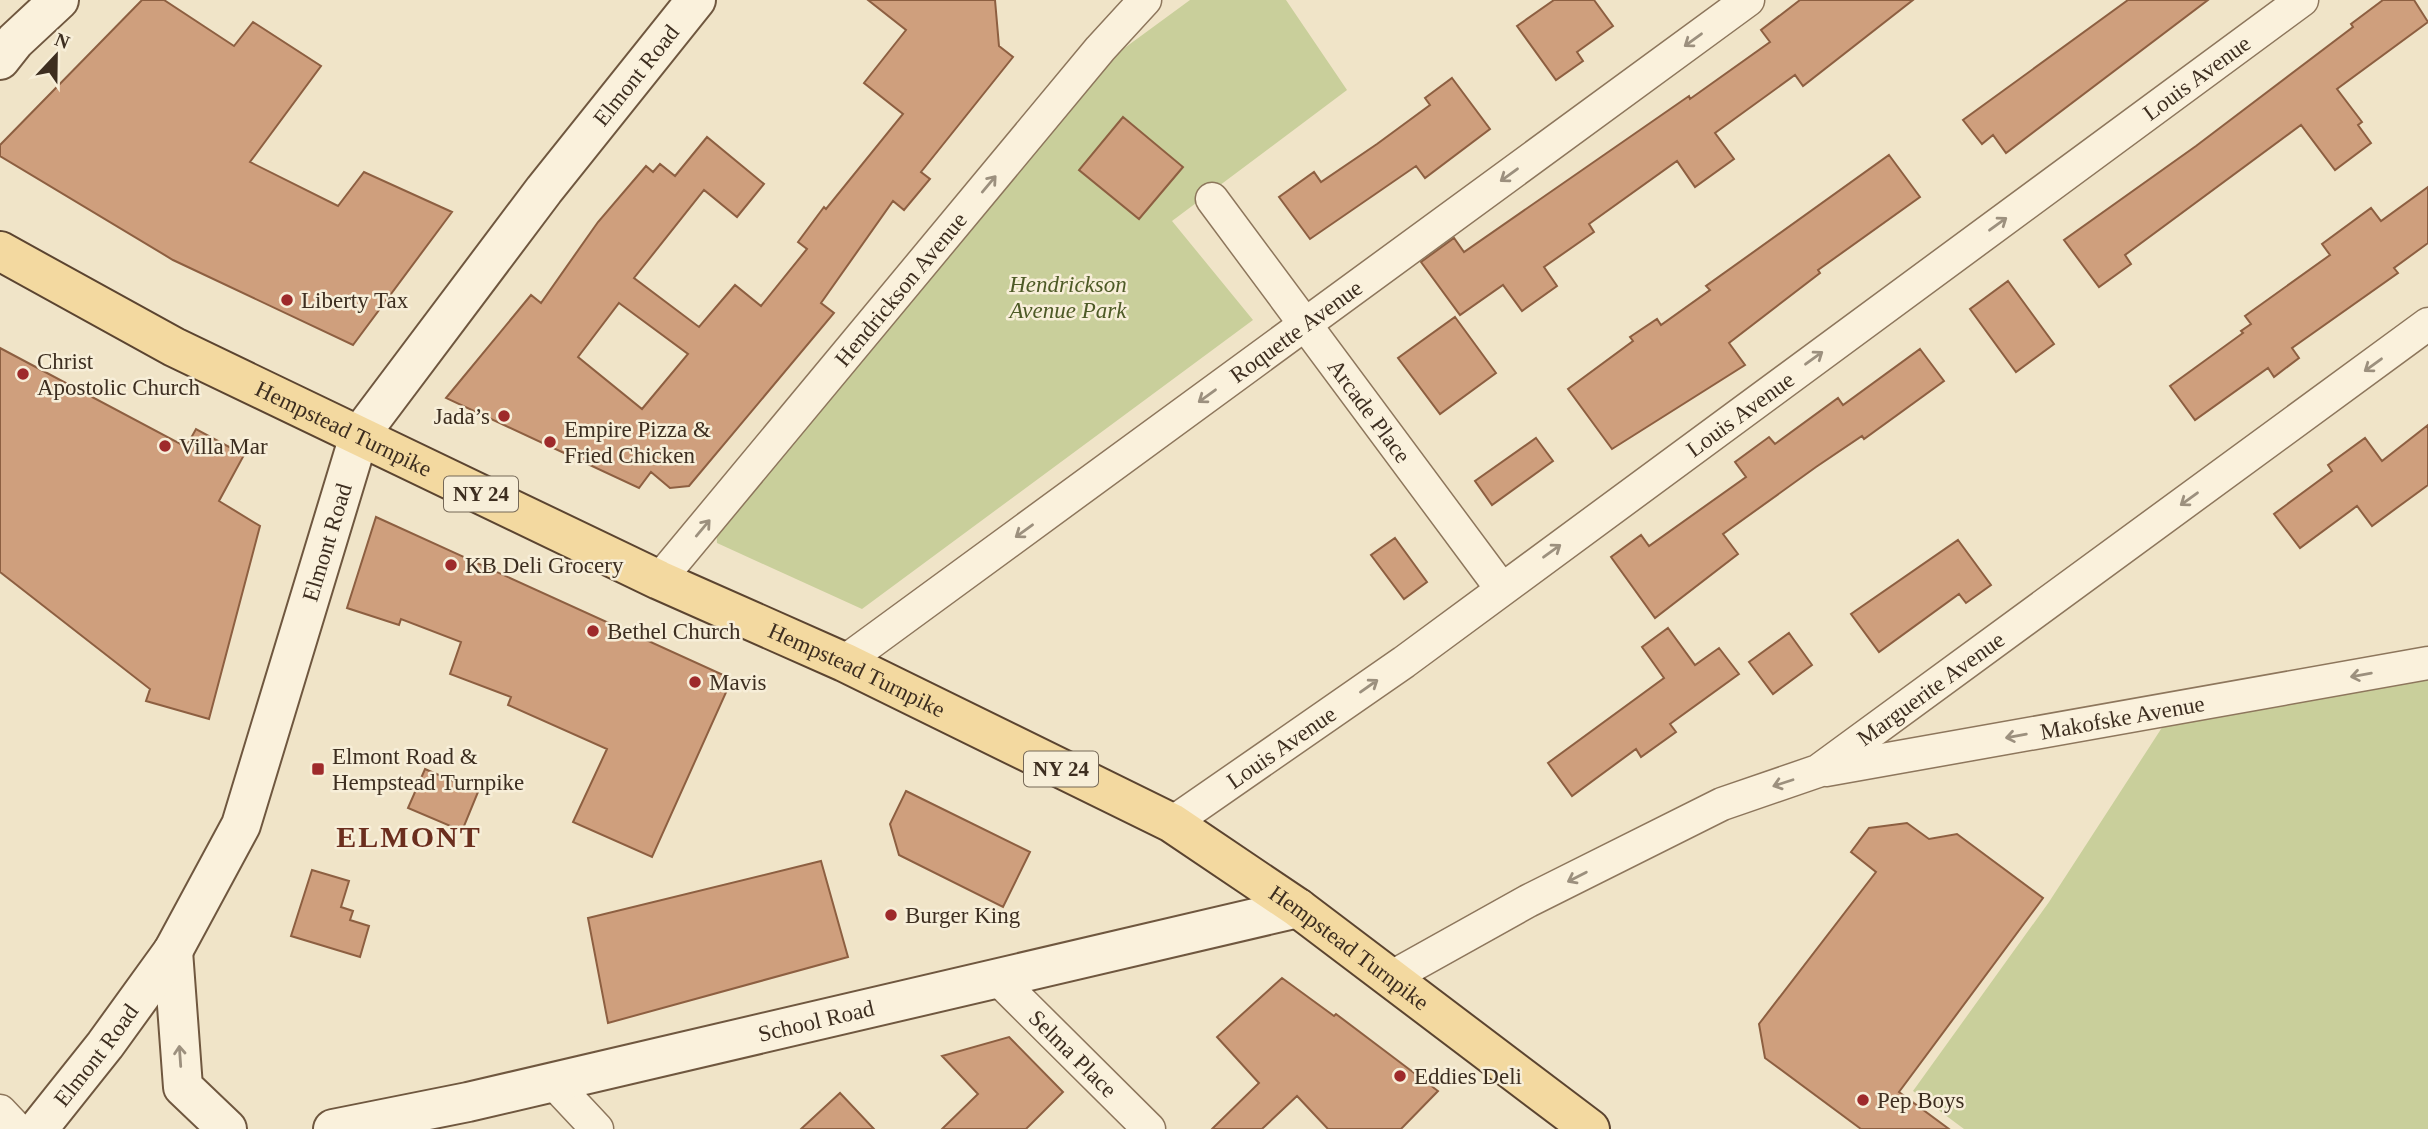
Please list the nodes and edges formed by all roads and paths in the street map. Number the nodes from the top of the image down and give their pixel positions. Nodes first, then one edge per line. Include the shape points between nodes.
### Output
1 (59, 0) edge
2 (696, 0) edge
3 (1145, 0) edge
4 (1748, 0) edge
5 (2302, 0) edge
6 (0, 60) edge
7 (1212, 199) dead end
8 (0, 251) edge
9 (1306, 324) junction
10 (2428, 324) edge
11 (359, 436) junction
12 (659, 580) junction
13 (1502, 588) junction
14 (844, 662) junction
15 (2428, 663) edge
16 (1818, 771) junction
17 (1172, 823) junction
18 (1298, 908) junction
19 (173, 951) junction
20 (998, 978) junction
21 (1390, 978) junction
22 (553, 1082) junction
23 (0, 1111) edge
24 (17, 1129) edge
25 (37, 1129) edge
26 (227, 1129) edge
27 (334, 1129) edge
28 (597, 1129) edge
29 (1149, 1129) edge
30 (1590, 1129) edge

1 - 6 main road
2 - 11 main road, Elmont Road via 544,190
12 -> 3 street, Hendrickson Avenue
4 -> 9 street, Roquette Avenue
13 -> 5 street, Louis Avenue
7 - 9 street, Arcade Place
8 - 11 main road, Hempstead Turnpike / NY 24 via 174,346
9 - 13 street, Arcade Place
9 -> 14 street, Roquette Avenue
10 -> 16 street, Marguerite Avenue
11 - 12 main road, Hempstead Turnpike / NY 24
11 - 19 main road, Elmont Road via 241,825
12 - 14 main road, Hempstead Turnpike / NY 24
17 -> 13 street, Louis Avenue via 1405,662
14 - 17 main road, Hempstead Turnpike / NY 24
15 -> 16 street, Makofske Avenue
16 -> 21 street, Marguerite Avenue via 1722,804 1528,901
17 - 18 main road, Hempstead Turnpike / NY 24
18 - 20 main road, School Road
18 - 21 main road, Hempstead Turnpike / NY 24
19 - 25 main road, Elmont Road
26 -> 19 main road via 183,1087
20 - 22 main road, School Road
20 - 29 street, Selma Place
21 - 30 main road, Hempstead Turnpike / NY 24
22 - 27 main road, School Road
22 - 28 street
23 - 24 street

